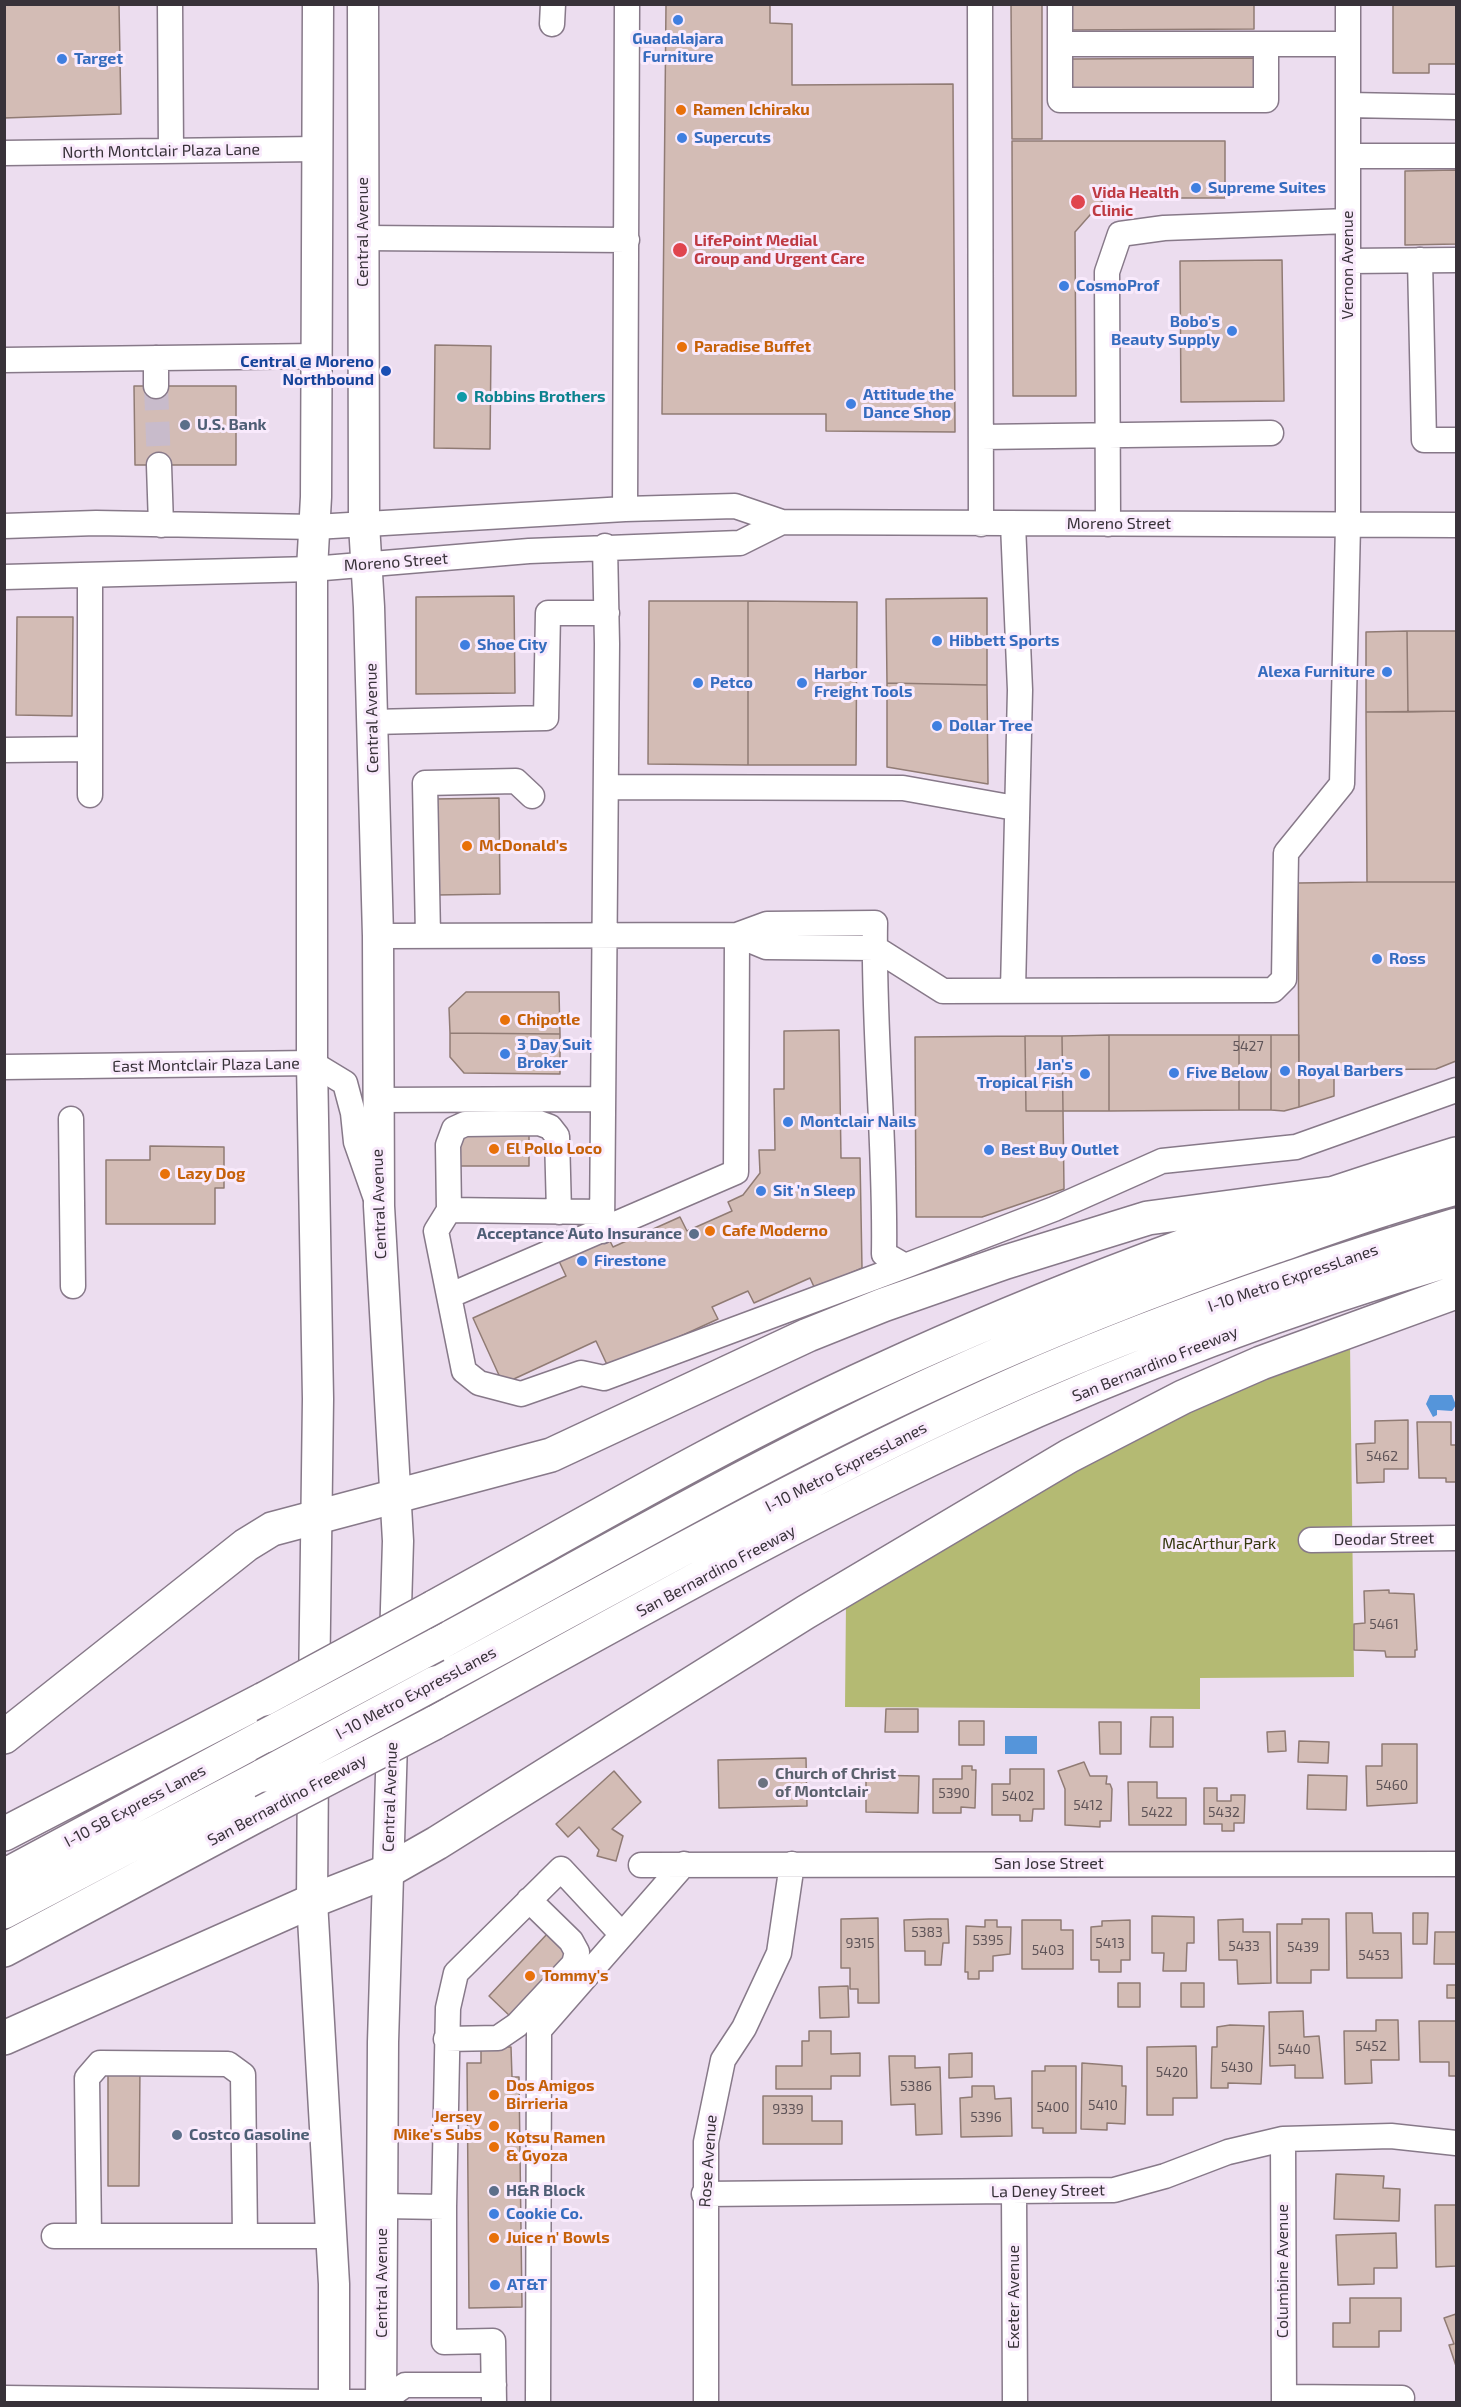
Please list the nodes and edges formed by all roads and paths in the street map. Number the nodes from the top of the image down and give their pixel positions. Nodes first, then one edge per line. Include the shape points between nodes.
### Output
1 (170, 4) edge
2 (318, 4) edge
3 (363, 4) edge
4 (627, 4) edge
5 (980, 4) edge
6 (1060, 4) edge
7 (1348, 4) edge
8 (1060, 44) junction
9 (1266, 44) junction
10 (1348, 44) junction
11 (1348, 105) junction
12 (1456, 107) edge
13 (317, 149) junction
14 (171, 151) junction
15 (4, 153) edge
16 (1348, 156) junction
17 (1456, 156) edge
18 (1348, 221) junction
19 (363, 238) junction
20 (627, 240) junction
21 (1420, 260) junction
22 (1456, 260) edge
23 (1348, 261) junction
24 (316, 356) junction
25 (156, 358) junction
26 (4, 360) edge
27 (156, 386) tunnel mouth
28 (1270, 433) dead end
29 (1108, 435) junction
30 (981, 437) junction
31 (1456, 440) edge
32 (159, 465) tunnel mouth
33 (625, 509) junction
34 (782, 522) junction
35 (364, 524) junction
36 (981, 524) junction
37 (1013, 524) junction
38 (1108, 524) junction
39 (161, 525) junction
40 (1348, 525) junction
41 (1456, 525) edge
42 (4, 526) edge
43 (315, 527) junction
44 (605, 546) junction
45 (366, 564) junction
46 (312, 569) junction
47 (90, 574) junction
48 (4, 577) edge
49 (607, 613) junction
50 (372, 722) junction
51 (90, 749) junction
52 (4, 750) edge
53 (606, 787) junction
54 (90, 795) dead end
55 (532, 796) dead end
56 (1016, 808) junction
57 (737, 935) junction
58 (378, 936) junction
59 (428, 936) junction
60 (604, 936) junction
61 (875, 948) junction
62 (1013, 990) junction
63 (312, 1063) junction
64 (4, 1067) edge
65 (1456, 1090) edge
66 (602, 1099) junction
67 (377, 1100) junction
68 (71, 1119) dead end
69 (1456, 1154) edge
70 (1456, 1188) edge
71 (1328, 1194) junction
72 (379, 1206) junction
73 (449, 1210) junction
74 (559, 1212) junction
75 (602, 1221) junction
76 (1456, 1225) edge
77 (1456, 1258) edge
78 (905, 1266) junction
79 (73, 1286) dead end
80 (1456, 1292) edge
81 (451, 1295) junction
82 (395, 1496) junction
83 (315, 1517) junction
84 (1456, 1538) edge
85 (1311, 1540) dead end
86 (265, 1736) joint
87 (4, 1737) edge
88 (264, 1775) joint
89 (4, 1834) edge
90 (684, 1864) junction
91 (792, 1864) junction
92 (1456, 1864) edge
93 (641, 1865) dead end
94 (386, 1872) junction
95 (4, 1876) edge
96 (529, 1900) junction
97 (312, 1901) junction
98 (4, 1912) edge
99 (624, 1932) junction
100 (4, 1950) edge
101 (4, 2038) edge
102 (446, 2039) junction
103 (1283, 2139) junction
104 (1456, 2143) edge
105 (1014, 2191) junction
106 (704, 2194) junction
107 (382, 2206) junction
108 (444, 2207) junction
109 (54, 2236) dead end
110 (89, 2236) junction
111 (245, 2236) junction
112 (331, 2236) junction
113 (494, 2394) edge
114 (4, 2398) edge
115 (1402, 2398) dead end
116 (1284, 2400) edge
117 (382, 2402) edge
118 (332, 2403) edge
119 (340, 2403) edge
120 (538, 2403) edge
121 (706, 2403) edge
122 (1015, 2403) edge

1 - 14 street
2 - 13 main road
3 - 19 main road, Central Avenue
4 - 20 street
5 - 30 street
6 - 8 street
7 - 10 street, Vernon Avenue
8 - 9 street
8 - 9 street via 1060,100 1266,100
9 - 10 street
10 - 11 street, Vernon Avenue
11 - 12 street
11 - 16 street, Vernon Avenue
13 - 14 street, North Montclair Plaza Lane
13 - 24 main road
14 - 15 street, North Montclair Plaza Lane
16 - 17 street
16 - 18 street, Vernon Avenue
18 - 23 street, Vernon Avenue
18 - 29 street via 1164,228 1120,234 1107,272
19 - 20 street
19 - 35 main road, Central Avenue
20 - 33 street
21 - 22 street
21 - 23 street
21 - 31 street via 1424,440
23 - 40 street, Vernon Avenue
24 - 25 street
24 - 43 main road
25 - 26 street
25 - 27 street
28 - 29 street
29 - 30 street
29 - 38 street
30 - 36 street
32 - 39 street
33 - 34 street, Moreno Street via 735,506
33 - 35 street, Moreno Street
34 - 36 street, Moreno Street
34 - 44 street, Moreno Street via 740,543
35 - 43 street, Moreno Street
35 - 45 main road, Central Avenue
36 - 37 street, Moreno Street
37 - 38 street, Moreno Street
37 - 56 street via 1020,690
38 - 40 street, Moreno Street
39 - 42 street, Moreno Street
39 - 43 street, Moreno Street
40 - 41 street, Moreno Street
40 - 62 street, Vernon Avenue via 1342,784 1286,853 1284,979 1273,990
43 - 46 main road
44 - 45 street, Moreno Street
44 - 49 street
45 - 46 street, Moreno Street
45 - 50 main road, Central Avenue
46 - 47 street, Moreno Street
46 - 63 main road
47 - 48 street, Moreno Street
47 - 51 street
49 - 50 street via 548,613 546,718
49 - 53 street
50 - 58 main road, Central Avenue
51 - 52 street
51 - 54 street
53 - 56 street via 903,788
53 - 60 street
55 - 59 street via 516,781 425,783
56 - 62 street
57 - 60 street
57 - 61 street via 766,947
57 - 61 street via 767,924 875,923
57 - 75 street via 736,1172
58 - 59 street
58 - 67 main road, Central Avenue
59 - 60 street
60 - 66 street
61 - 62 street, Vernon Avenue via 943,991
61 - 78 street via 884,1254
63 - 64 street, East Montclair Plaza Lane
63 - 72 street, East Montclair Plaza Lane via 345,1083 356,1142
63 - 83 main road via 318,1399
65 - 78 street via 1296,1147 1162,1161 1054,1209
66 - 67 street
66 - 75 street
67 - 72 main road, Central Avenue
68 - 79 street
69 - 71 highway
70 - 86 highway, I-10 Metro ExpressLanes, bridge via 1190,1276 933,1383 789,1455
71 - 82 highway via 1149,1218 1006,1262 808,1335 551,1455
71 - 89 highway, bridge via 1014,1311 874,1373
72 - 82 main road, Central Avenue
73 - 74 street
73 - 74 street via 448,1145 454,1129 465,1124 540,1123 557,1136
73 - 81 street via 436,1231
74 - 75 street
75 - 81 street
76 - 88 highway, I-10 Metro ExpressLanes, bridge via 1270,1285 1022,1381 887,1445
77 - 100 highway, San Bernardino Freeway, bridge via 1255,1324 980,1436 712,1571
78 - 81 street via 604,1378 581,1373 522,1394 479,1383 464,1371
80 - 94 highway via 1261,1363 1183,1397 1069,1456 888,1562
82 - 83 highway
82 - 94 main road, Central Avenue via 398,1541
83 - 87 highway via 272,1529 246,1545
83 - 97 main road
84 - 85 street, Deodar Street
86 - 95 highway, I-10 SB Express Lanes
88 - 98 highway, I-10 SB Express Lanes
90 - 91 street, San Jose Street
90 - 93 street, San Jose Street
90 - 99 street
91 - 92 street, San Jose Street
91 - 106 street, Rose Avenue via 779,1953 744,2028 723,2060 713,2097
94 - 97 highway
94 - 107 main road, Central Avenue
96 - 99 street via 561,1869
96 - 102 street via 456,1973
96 - 102 street via 571,1941 577,1952 574,1964 517,2025 498,2038
97 - 101 highway
97 - 112 main road
99 - 120 street via 539,2030
102 - 108 street
103 - 104 street, La Deney Street via 1391,2136
103 - 105 street, La Deney Street via 1228,2152 1114,2190
103 - 116 street, Columbine Avenue
105 - 106 street, La Deney Street
105 - 122 street, Exeter Avenue
106 - 121 street, Rose Avenue
107 - 108 street
107 - 117 main road, Central Avenue
108 - 113 street via 444,2342 493,2341
109 - 110 street
110 - 111 street
110 - 111 street via 87,2078 100,2063 112,2063 228,2064 243,2075
111 - 112 street
112 - 118 main road
113 - 117 street via 405,2385
114 - 118 street
115 - 116 street
117 - 119 street

